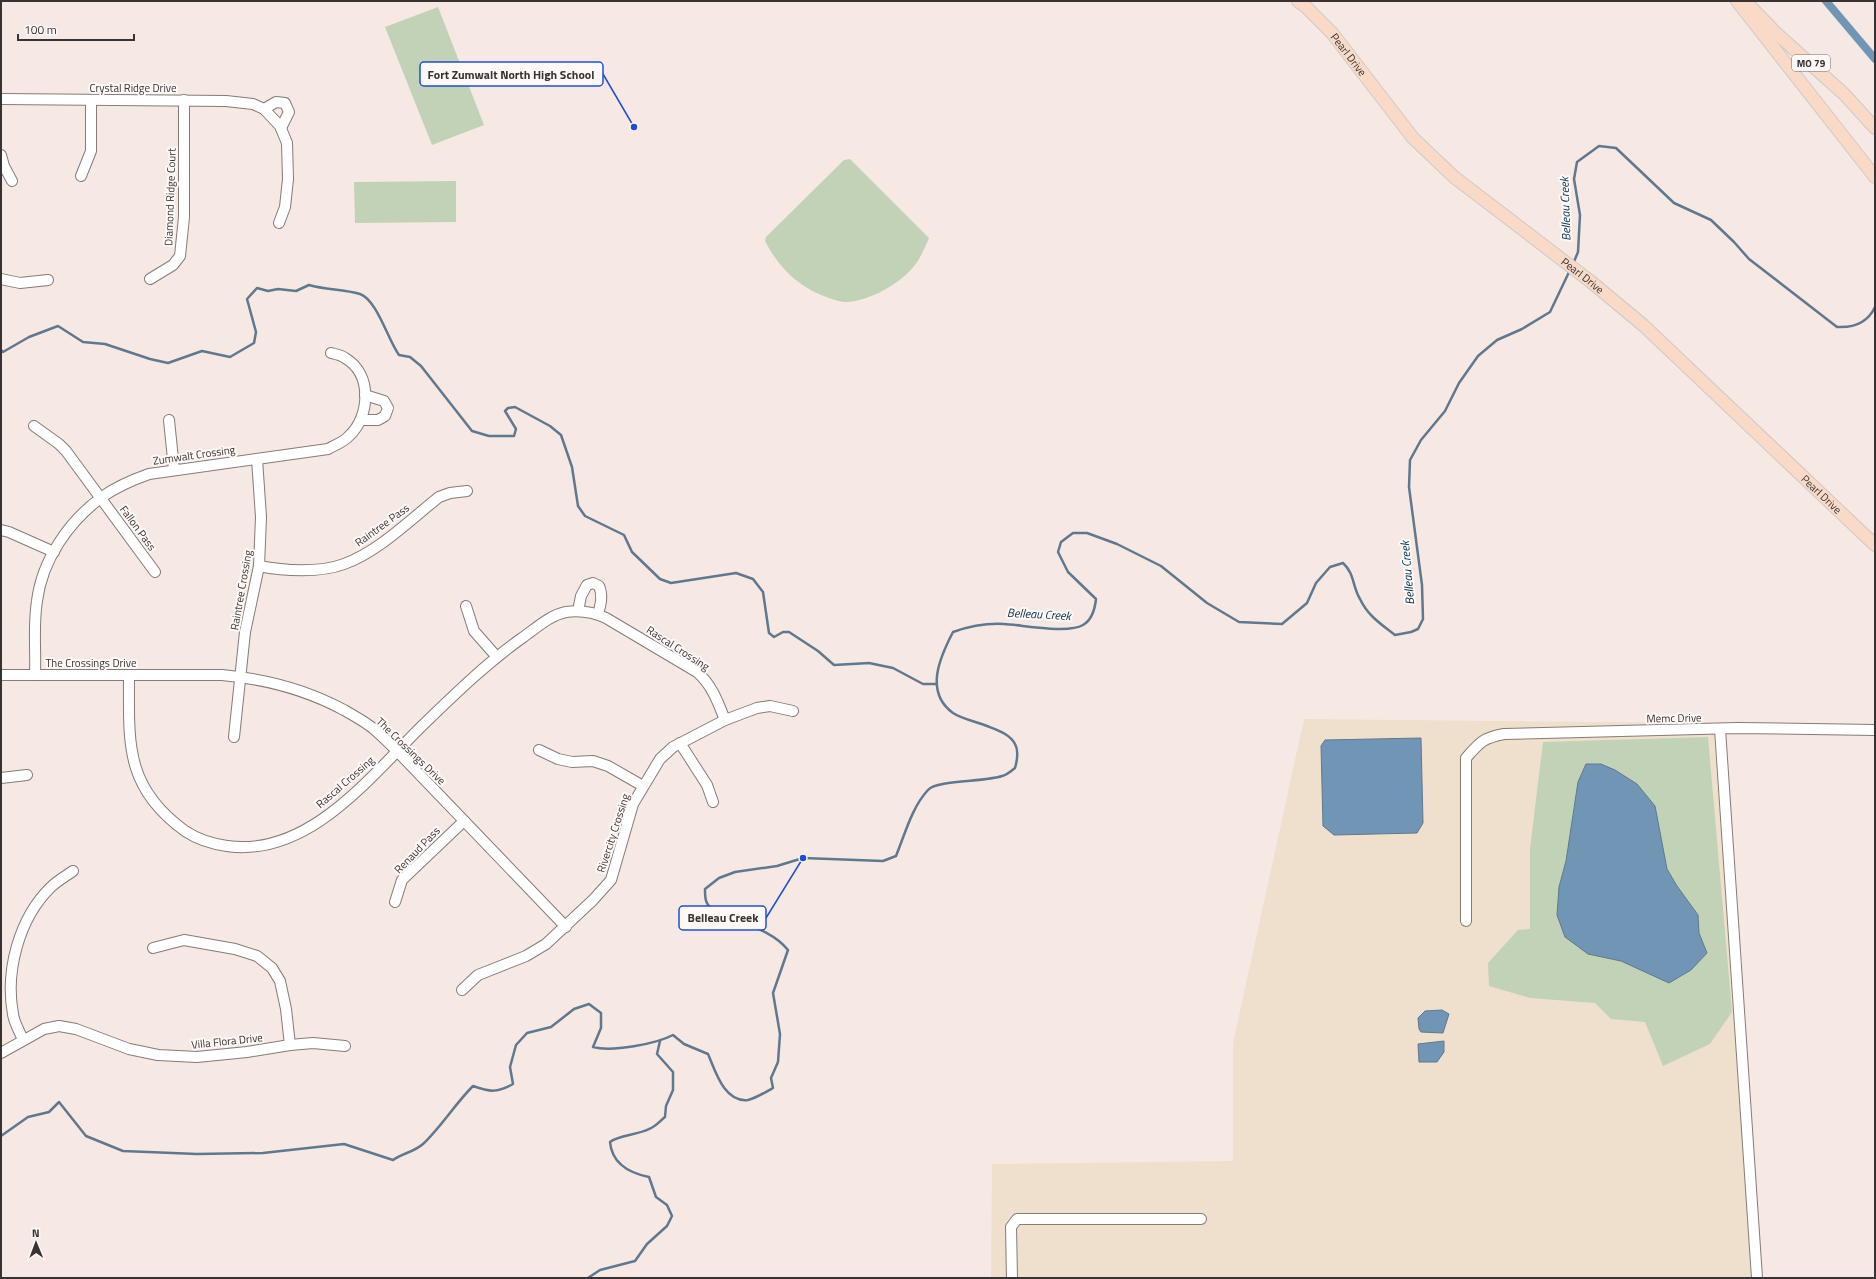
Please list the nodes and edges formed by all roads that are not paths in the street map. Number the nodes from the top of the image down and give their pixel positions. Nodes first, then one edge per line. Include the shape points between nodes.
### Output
1 (1298, 1) edge
2 (1738, 1) edge
3 (1745, 1) edge
4 (1, 99) edge
5 (91, 100) junction
6 (184, 100) junction
7 (264, 109) junction
8 (281, 128) junction
9 (1875, 128) edge
10 (1, 155) edge
11 (81, 176) dead end
12 (1875, 177) edge
13 (12, 181) dead end
14 (279, 223) dead end
15 (1, 279) edge
16 (150, 279) dead end
17 (48, 280) dead end
18 (331, 353) dead end
19 (365, 395) junction
20 (168, 420) dead end
21 (361, 420) junction
22 (34, 426) dead end
23 (257, 459) junction
24 (174, 469) junction
25 (467, 490) dead end
26 (101, 497) junction
27 (1, 530) edge
28 (1875, 545) edge
29 (54, 552) junction
30 (259, 566) junction
31 (155, 572) dead end
32 (466, 606) dead end
33 (578, 611) junction
34 (598, 614) junction
35 (496, 656) junction
36 (1, 675) edge
37 (35, 675) junction
38 (129, 675) junction
39 (241, 676) junction
40 (793, 711) dead end
41 (725, 720) junction
42 (1720, 729) junction
43 (1875, 730) edge
44 (234, 737) dead end
45 (680, 743) junction
46 (540, 750) dead end
47 (397, 751) junction
48 (27, 775) dead end
49 (1, 778) edge
50 (643, 786) junction
51 (713, 802) dead end
52 (464, 821) junction
53 (73, 871) dead end
54 (395, 902) dead end
55 (1466, 921) dead end
56 (566, 927) junction
57 (154, 948) dead end
58 (462, 990) dead end
59 (23, 1040) junction
60 (290, 1045) junction
61 (345, 1046) dead end
62 (1, 1053) edge
63 (1201, 1219) dead end
64 (1012, 1278) edge
65 (1757, 1278) edge

1 - 28 main road, Pearl Drive via 1332,33 1425,151 1454,177 1643,325
2 - 12 main road, MO 79
3 - 9 main road, MO 79 via 1776,33 1844,94
4 - 5 street, Crystal Ridge Drive
5 - 6 street, Crystal Ridge Drive
5 - 11 street via 91,151
6 - 7 street, Crystal Ridge Drive via 226,100 253,104
6 - 16 street, Diamond Ridge Court via 184,217 180,256 174,264
7 - 8 street
7 - 8 street via 276,102 285,104 289,112
8 - 14 street via 287,143 288,179 286,207
10 - 13 street
15 - 17 street via 20,283
18 - 19 street, Zumwalt Crossing via 346,358 356,368 364,384
19 - 21 street, Zumwalt Crossing via 365,408
19 - 21 street via 384,401 388,408 385,416 378,420
20 - 24 street
21 - 23 street, Zumwalt Crossing via 348,437 328,449
22 - 26 street, Fallon Pass via 59,444
23 - 24 street, Zumwalt Crossing
23 - 30 street, Raintree Crossing via 261,517
24 - 26 street, Zumwalt Crossing via 148,474 125,483
25 - 30 street, Raintree Pass via 439,497 372,550 343,565 312,570 280,571
26 - 29 street, Zumwalt Crossing via 74,521
26 - 31 street, Fallon Pass
27 - 29 street
29 - 37 street, Zumwalt Crossing via 36,602
30 - 39 street, Raintree Crossing via 246,632
32 - 35 street via 474,631
33 - 34 street, Rascal Crossing
33 - 34 street via 581,596 587,585 593,583 599,586 601,591
33 - 35 street, Rascal Crossing via 565,612 553,617
34 - 41 street, Rascal Crossing via 697,672 706,680 715,695
35 - 47 street, Rascal Crossing
36 - 37 street, The Crossings Drive
37 - 38 street, The Crossings Drive
38 - 39 street, The Crossings Drive
38 - 47 street, Rascal Crossing via 129,738 132,759 140,780 154,804 171,820 189,834 216,844 244,848 267,845 305,830 335,809
39 - 44 street, Raintree Crossing
39 - 47 street, The Crossings Drive via 299,689 327,701 374,729
40 - 41 street, Rivercity Crossing via 770,706
41 - 45 street, Rivercity Crossing
42 - 43 street, Memc Drive
42 - 55 street, Memc Drive via 1504,734 1488,737 1477,745 1466,758
42 - 65 street
45 - 50 street, Rivercity Crossing via 660,759
45 - 51 street via 707,785
46 - 50 street via 565,760 593,761 608,766
47 - 52 street, The Crossings Drive
48 - 49 street
50 - 56 street, Rivercity Crossing via 633,804 611,880
52 - 54 street, Renaud Pass via 402,880
52 - 56 street, The Crossings Drive
53 - 59 street via 51,887 30,914 19,939 11,992 13,1015
56 - 58 street, Rivercity Crossing via 546,944 526,956 478,975
57 - 60 street via 184,940 235,949 257,956 272,968 280,981
59 - 60 street, Villa Flora Drive via 44,1029 59,1026 76,1029 129,1049 158,1055 197,1057
59 - 62 street, Villa Flora Drive
60 - 61 street, Villa Flora Drive via 313,1043
63 - 64 street via 1017,1219 1011,1227

